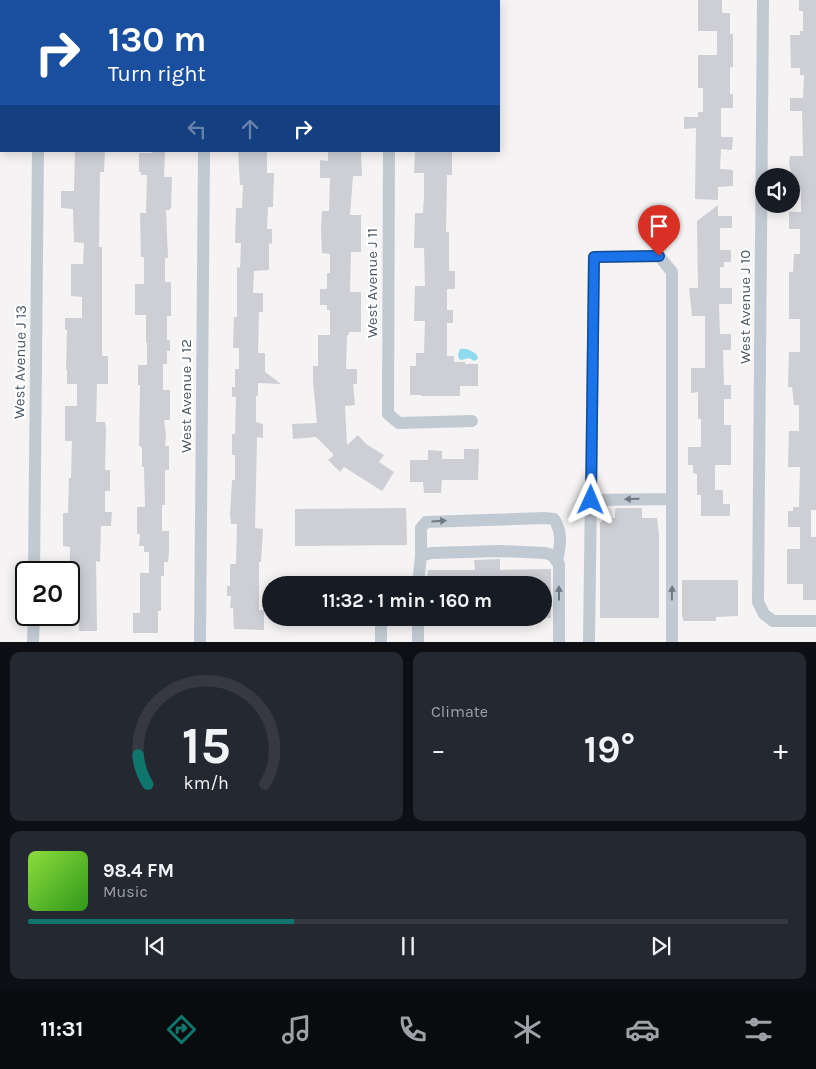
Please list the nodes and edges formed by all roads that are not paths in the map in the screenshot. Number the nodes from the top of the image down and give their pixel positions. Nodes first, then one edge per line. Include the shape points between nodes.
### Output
1 (764, 0) edge
2 (38, 152) edge
3 (204, 152) edge
4 (389, 152) edge
5 (472, 421) dead end
6 (672, 499) junction
7 (591, 500) junction
8 (422, 556) junction
9 (34, 561) edge
10 (557, 562) junction
11 (419, 576) edge
12 (816, 621) edge
13 (34, 626) edge
14 (381, 626) edge
15 (418, 626) edge
16 (33, 642) edge
17 (200, 642) edge
18 (381, 642) edge
19 (418, 642) edge
20 (559, 642) edge
21 (589, 642) edge
22 (672, 642) edge

1 - 12 street, West Avenue J 10 via 758,602 764,614 773,621
2 - 9 street, West Avenue J 13
3 - 17 street, West Avenue J 12
4 - 5 street, West Avenue J 11 via 388,414 399,424
6 -> 7 street
6 - 7 street via 672,272 659,256 594,257
22 -> 6 street
7 - 21 street
8 - 10 street via 458,551 545,553 552,555
8 -> 10 street via 422,528 426,522 544,518 554,519 559,527 561,540
8 - 11 street
20 -> 10 street
13 - 16 street
14 - 18 street
15 - 19 street

